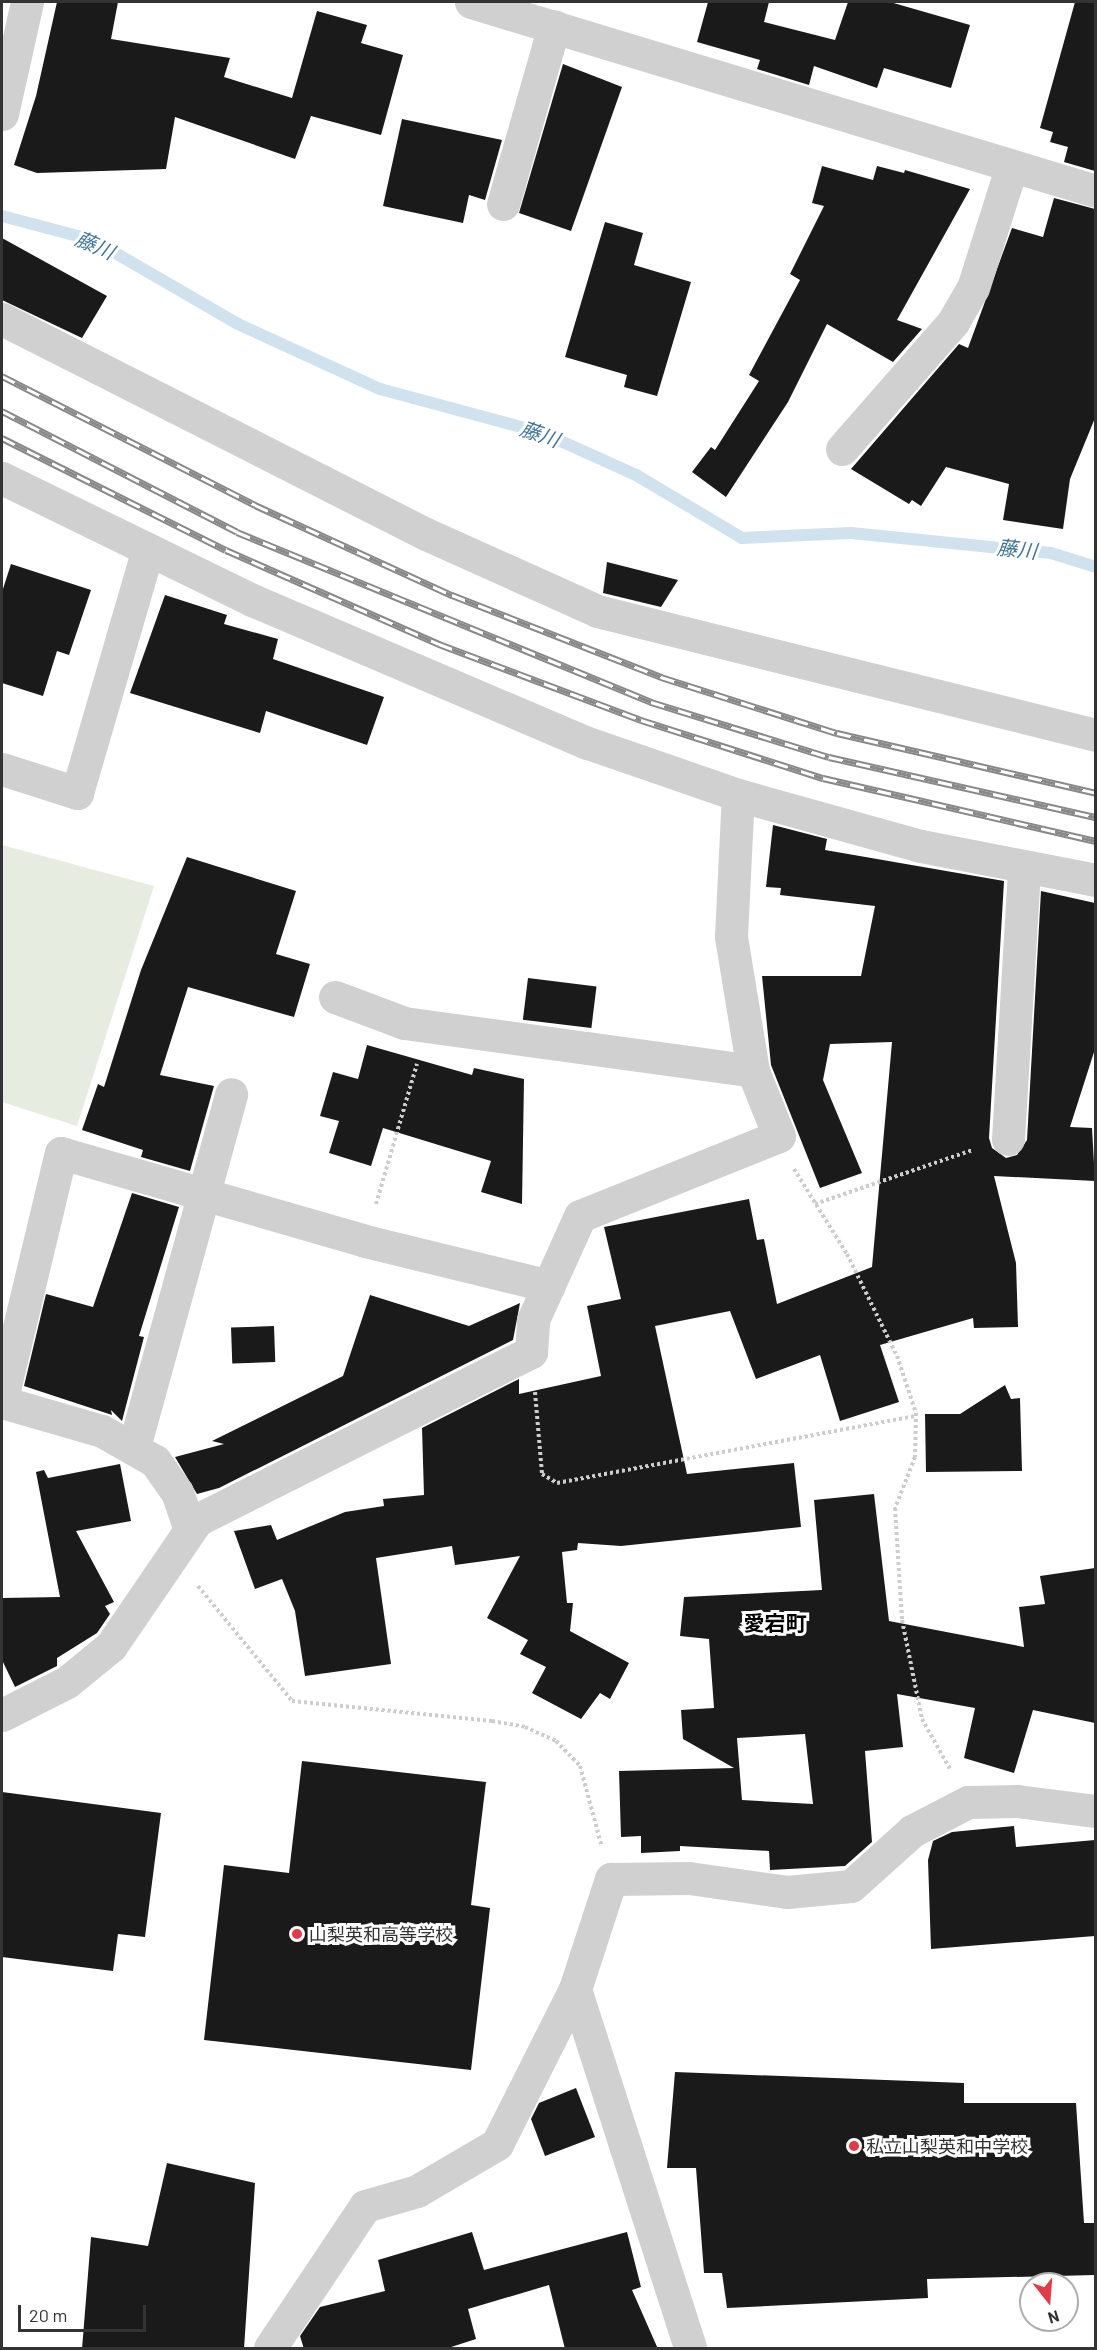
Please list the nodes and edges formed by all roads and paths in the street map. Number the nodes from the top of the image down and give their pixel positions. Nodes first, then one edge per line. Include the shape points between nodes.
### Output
1 (27, 2) edge
2 (471, 2) edge
3 (554, 26) junction
4 (2, 114) edge
5 (1011, 168) junction
6 (1095, 191) edge
7 (503, 204) dead end
8 (2, 319) edge
9 (842, 448) dead end
10 (2, 478) edge
11 (148, 549) junction
12 (1095, 735) edge
13 (2, 769) edge
14 (738, 795) junction
15 (1024, 867) junction
16 (1095, 880) edge
17 (334, 997) dead end
18 (428, 1026) junction
19 (753, 1071) junction
20 (231, 1094) dead end
21 (779, 1136) junction
22 (1008, 1139) joint
23 (205, 1197) junction
24 (815, 1204) junction
25 (365, 1241) junction
26 (549, 1286) junction
27 (531, 1352) junction
28 (2, 1400) edge
29 (916, 1416) junction
30 (134, 1447) junction
31 (182, 1538) junction
32 (2, 1715) edge
33 (968, 1802) junction
34 (1095, 1811) edge
35 (611, 1879) junction
36 (575, 1989) junction
37 (270, 2349) edge
38 (690, 2349) edge

1 - 4 street
2 - 3 street
3 - 5 street
3 - 7 street
5 - 6 street
5 - 9 street via 973,288 953,322
8 - 12 street via 426,534 597,611
10 - 11 street
11 - 13 street via 77,793
11 - 14 street via 252,600 588,743
14 - 15 street via 921,846
14 - 19 street via 731,936
15 - 16 street
15 - 22 street
17 - 18 street via 405,1023
18 - 19 street
18 - 25 path
19 - 21 street
20 - 23 street
21 - 24 path
21 - 26 street via 580,1216
22 - 24 path
23 - 25 street
23 - 28 street via 61,1153
23 - 30 street
24 - 29 path via 847,1254 897,1356
25 - 26 street
26 - 27 street via 533,1320
27 - 29 path via 538,1456 542,1474 557,1483
27 - 31 street via 207,1515
28 - 30 street via 102,1431
29 - 33 path via 915,1457 895,1508 902,1620 922,1719
30 - 31 street via 155,1461 177,1492
31 - 32 street via 111,1646 67,1682
31 - 35 path via 256,1661 292,1701 492,1721 525,1727 556,1741 580,1766
33 - 34 street via 1017,1801
33 - 35 street via 912,1831 851,1886 787,1892 689,1878
35 - 36 street
36 - 37 street via 497,2144 417,2191 365,2206
36 - 38 street

